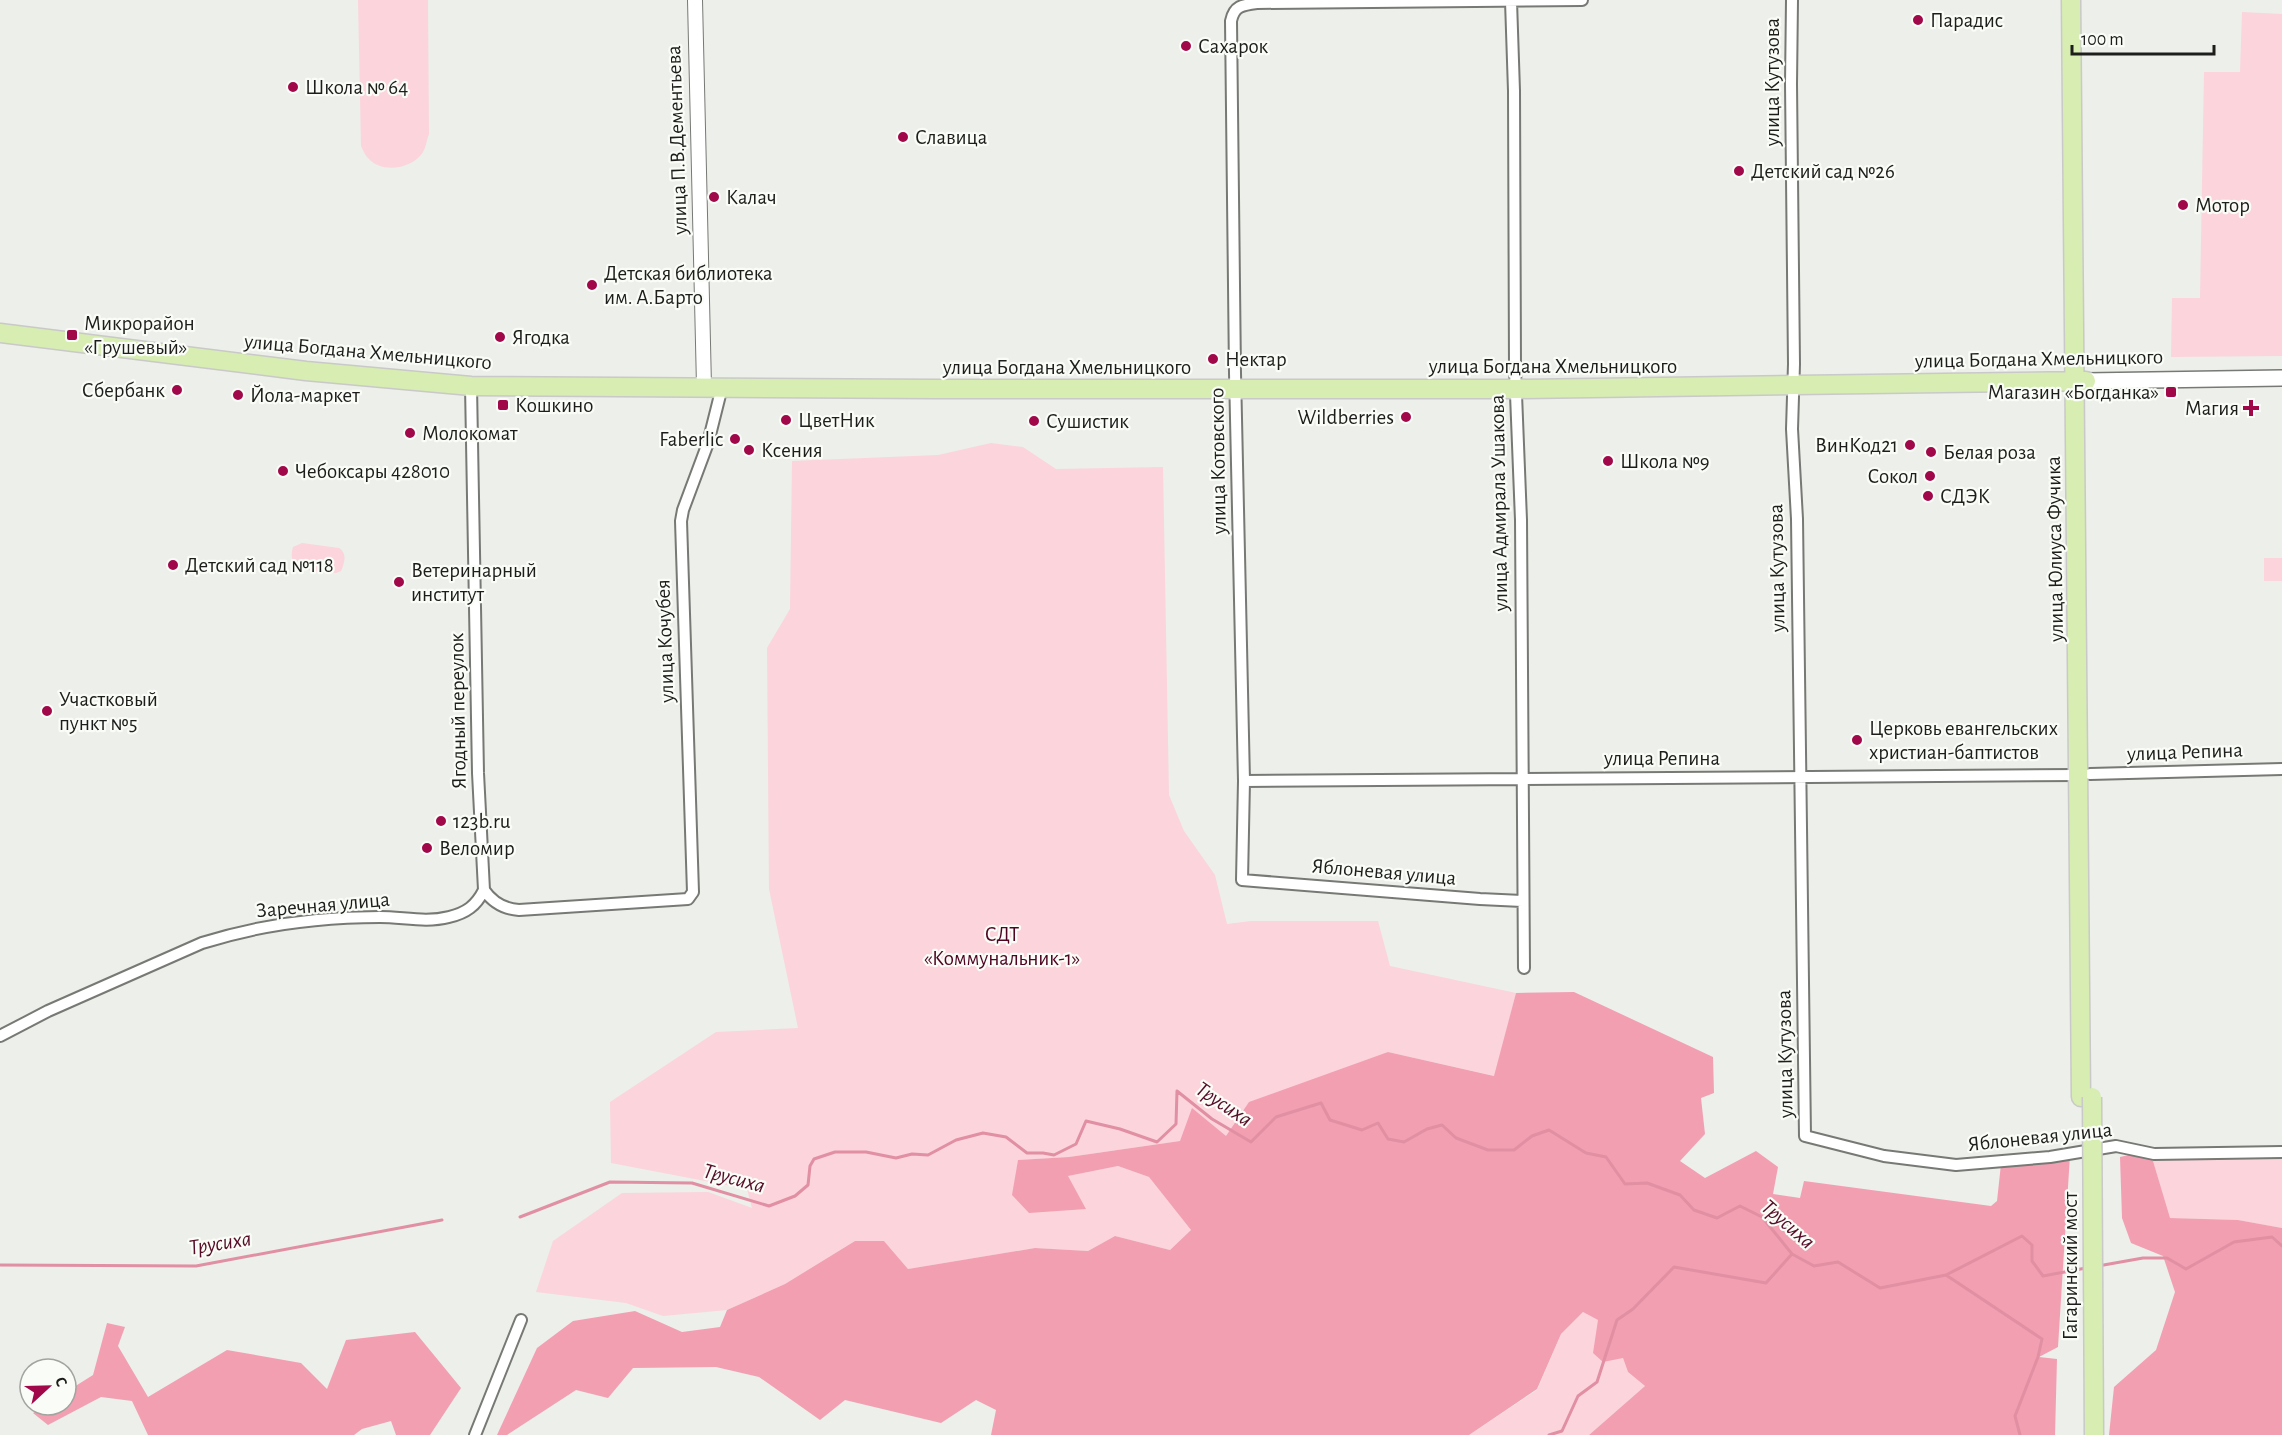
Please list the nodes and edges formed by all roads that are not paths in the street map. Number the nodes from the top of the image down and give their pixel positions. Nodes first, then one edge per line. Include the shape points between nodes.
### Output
1 (695, 0) edge
2 (1582, 0) edge
3 (1792, 0) edge
4 (2071, 0) edge
5 (2082, 0) edge
6 (1511, 2) junction
7 (0, 333) edge
8 (2282, 378) edge
9 (2081, 381) junction
10 (471, 386) junction
11 (1794, 386) junction
12 (713, 387) junction
13 (1236, 389) junction
14 (1516, 389) junction
15 (2282, 769) edge
16 (2085, 774) junction
17 (1799, 777) junction
18 (1523, 779) junction
19 (1244, 781) junction
20 (1242, 880) joint
21 (484, 890) junction
22 (1522, 901) junction
23 (1524, 968) dead end
24 (0, 1035) edge
25 (2087, 1097) junction
26 (1805, 1136) joint
27 (2282, 1152) edge
28 (521, 1320) dead end
29 (475, 1435) edge
30 (2084, 1435) edge
31 (2094, 1435) edge

1 - 12 street, улица П.В.Дементьева
2 - 6 street
3 - 11 street, улица Кутузова
4 - 9 main road, улица Юлиуса Фучика
5 - 9 main road, улица Юлиуса Фучика
6 - 13 street, улица Котовского via 1257,3 1233,12
6 - 14 street, улица Адмирала Ушакова
7 - 10 main road, улица Богдана Хмельницкого
8 - 9 main road, улица Богдана Хмельницкого
9 - 11 main road, улица Богдана Хмельницкого
9 - 16 main road, улица Юлиуса Фучика
10 - 12 main road, улица Богдана Хмельницкого
10 - 21 street, Ягодный переулок
11 - 14 main road, улица Богдана Хмельницкого
11 - 17 street, улица Кутузова
12 - 13 main road, улица Богдана Хмельницкого
12 - 21 street, улица Кочубея via 708,443 681,521 693,892 688,899 509,909
13 - 14 main road, улица Богдана Хмельницкого
13 - 19 street, улица Котовского
14 - 18 street, улица Адмирала Ушакова
15 - 16 street, улица Репина
16 - 17 street, улица Репина
16 - 25 main road, улица Юлиуса Фучика
17 - 18 street, улица Репина
17 - 26 street, улица Кутузова
18 - 19 street, улица Репина
18 - 22 street, улица Адмирала Ушакова
19 - 20 street, улица Котовского
20 - 22 street, Яблоневая улица
21 - 24 street, Заречная улица via 465,911 436,920 379,917 304,921 221,937
22 - 23 street, улица Адмирала Ушакова
25 - 30 main road, Гагаринский мост
25 - 31 main road, Гагаринский мост, bridge
26 - 27 street, Яблоневая улица via 1884,1156 1956,1164 2050,1157 2116,1146 2154,1154
28 - 29 street

